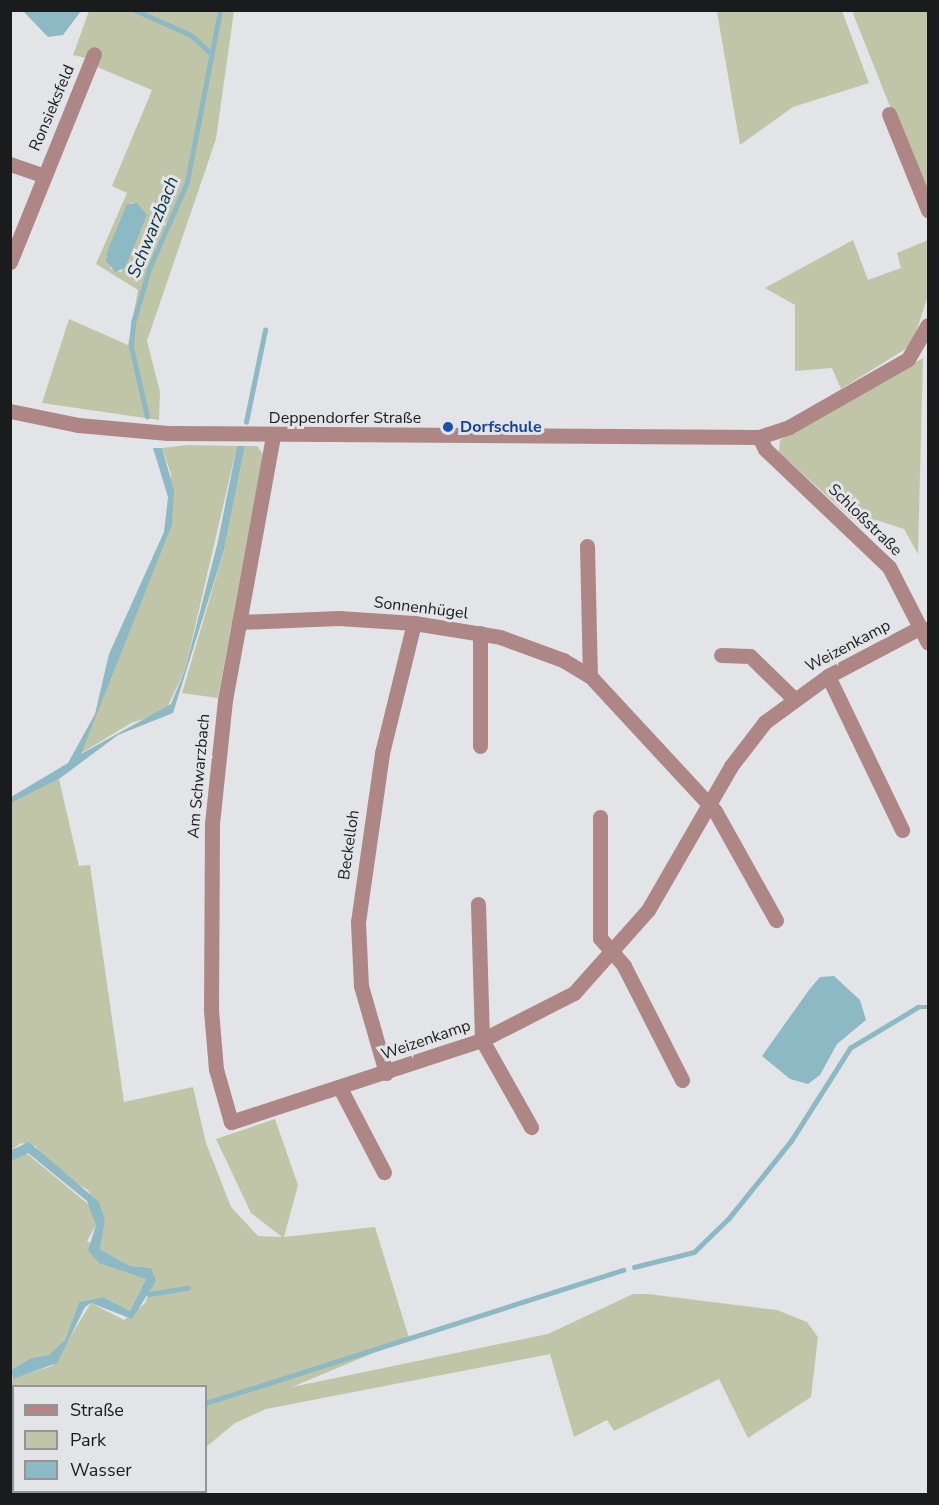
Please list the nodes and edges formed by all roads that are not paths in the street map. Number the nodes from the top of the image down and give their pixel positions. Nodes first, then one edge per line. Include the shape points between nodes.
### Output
1 (94, 54) dead end
2 (889, 114) dead end
3 (10, 164) edge
4 (44, 176) junction
5 (928, 210) edge
6 (10, 262) edge
7 (928, 325) edge
8 (10, 411) edge
9 (273, 436) junction
10 (759, 437) junction
11 (587, 546) dead end
12 (922, 610) edge
13 (239, 622) junction
14 (414, 623) junction
15 (921, 627) junction
16 (480, 633) junction
17 (928, 643) edge
18 (722, 656) dead end
19 (590, 676) junction
20 (828, 676) junction
21 (793, 698) junction
22 (480, 746) dead end
23 (708, 806) junction
24 (600, 817) dead end
25 (902, 830) dead end
26 (478, 904) dead end
27 (776, 920) dead end
28 (612, 954) junction
29 (482, 1040) junction
30 (386, 1073) junction
31 (682, 1080) dead end
32 (340, 1088) junction
33 (231, 1122) joint
34 (531, 1126) dead end
35 (384, 1172) dead end

1 - 4 street, Ronsieksfeld
2 - 5 street
3 - 4 street, Ronsieksfeld
4 - 6 street, Ronsieksfeld
7 - 10 street, Deppendorfer Straße via 908,359 789,427
8 - 9 street, Deppendorfer Straße via 136,432
9 - 10 street, Deppendorfer Straße
9 - 13 street, Am Schwarzbach
10 - 12 street, Schloßstraße via 765,448 889,567
11 - 19 street
12 - 15 street, Schloßstraße
13 - 14 street, Sonnenhügel via 339,618
13 - 33 street, Am Schwarzbach via 212,822 208,930 216,1069
14 - 16 street, Sonnenhügel
14 - 30 street, Beckelloh via 382,753 358,922 362,986
15 - 17 street, Schloßstraße
15 - 20 street, Weizenkamp
16 - 19 street, Sonnenhügel via 534,646
16 - 22 street
18 - 21 street via 750,656
19 - 23 street, Sonnenhügel
20 - 21 street, Weizenkamp
20 - 25 street
21 - 23 street, Weizenkamp via 765,722
23 - 27 street
23 - 28 street, Weizenkamp via 670,878
24 - 28 street via 600,938
26 - 29 street
28 - 29 street, Weizenkamp via 574,993
28 - 31 street via 624,966
29 - 30 street, Weizenkamp
29 - 34 street
30 - 32 street, Weizenkamp
32 - 33 street, Weizenkamp
32 - 35 street

